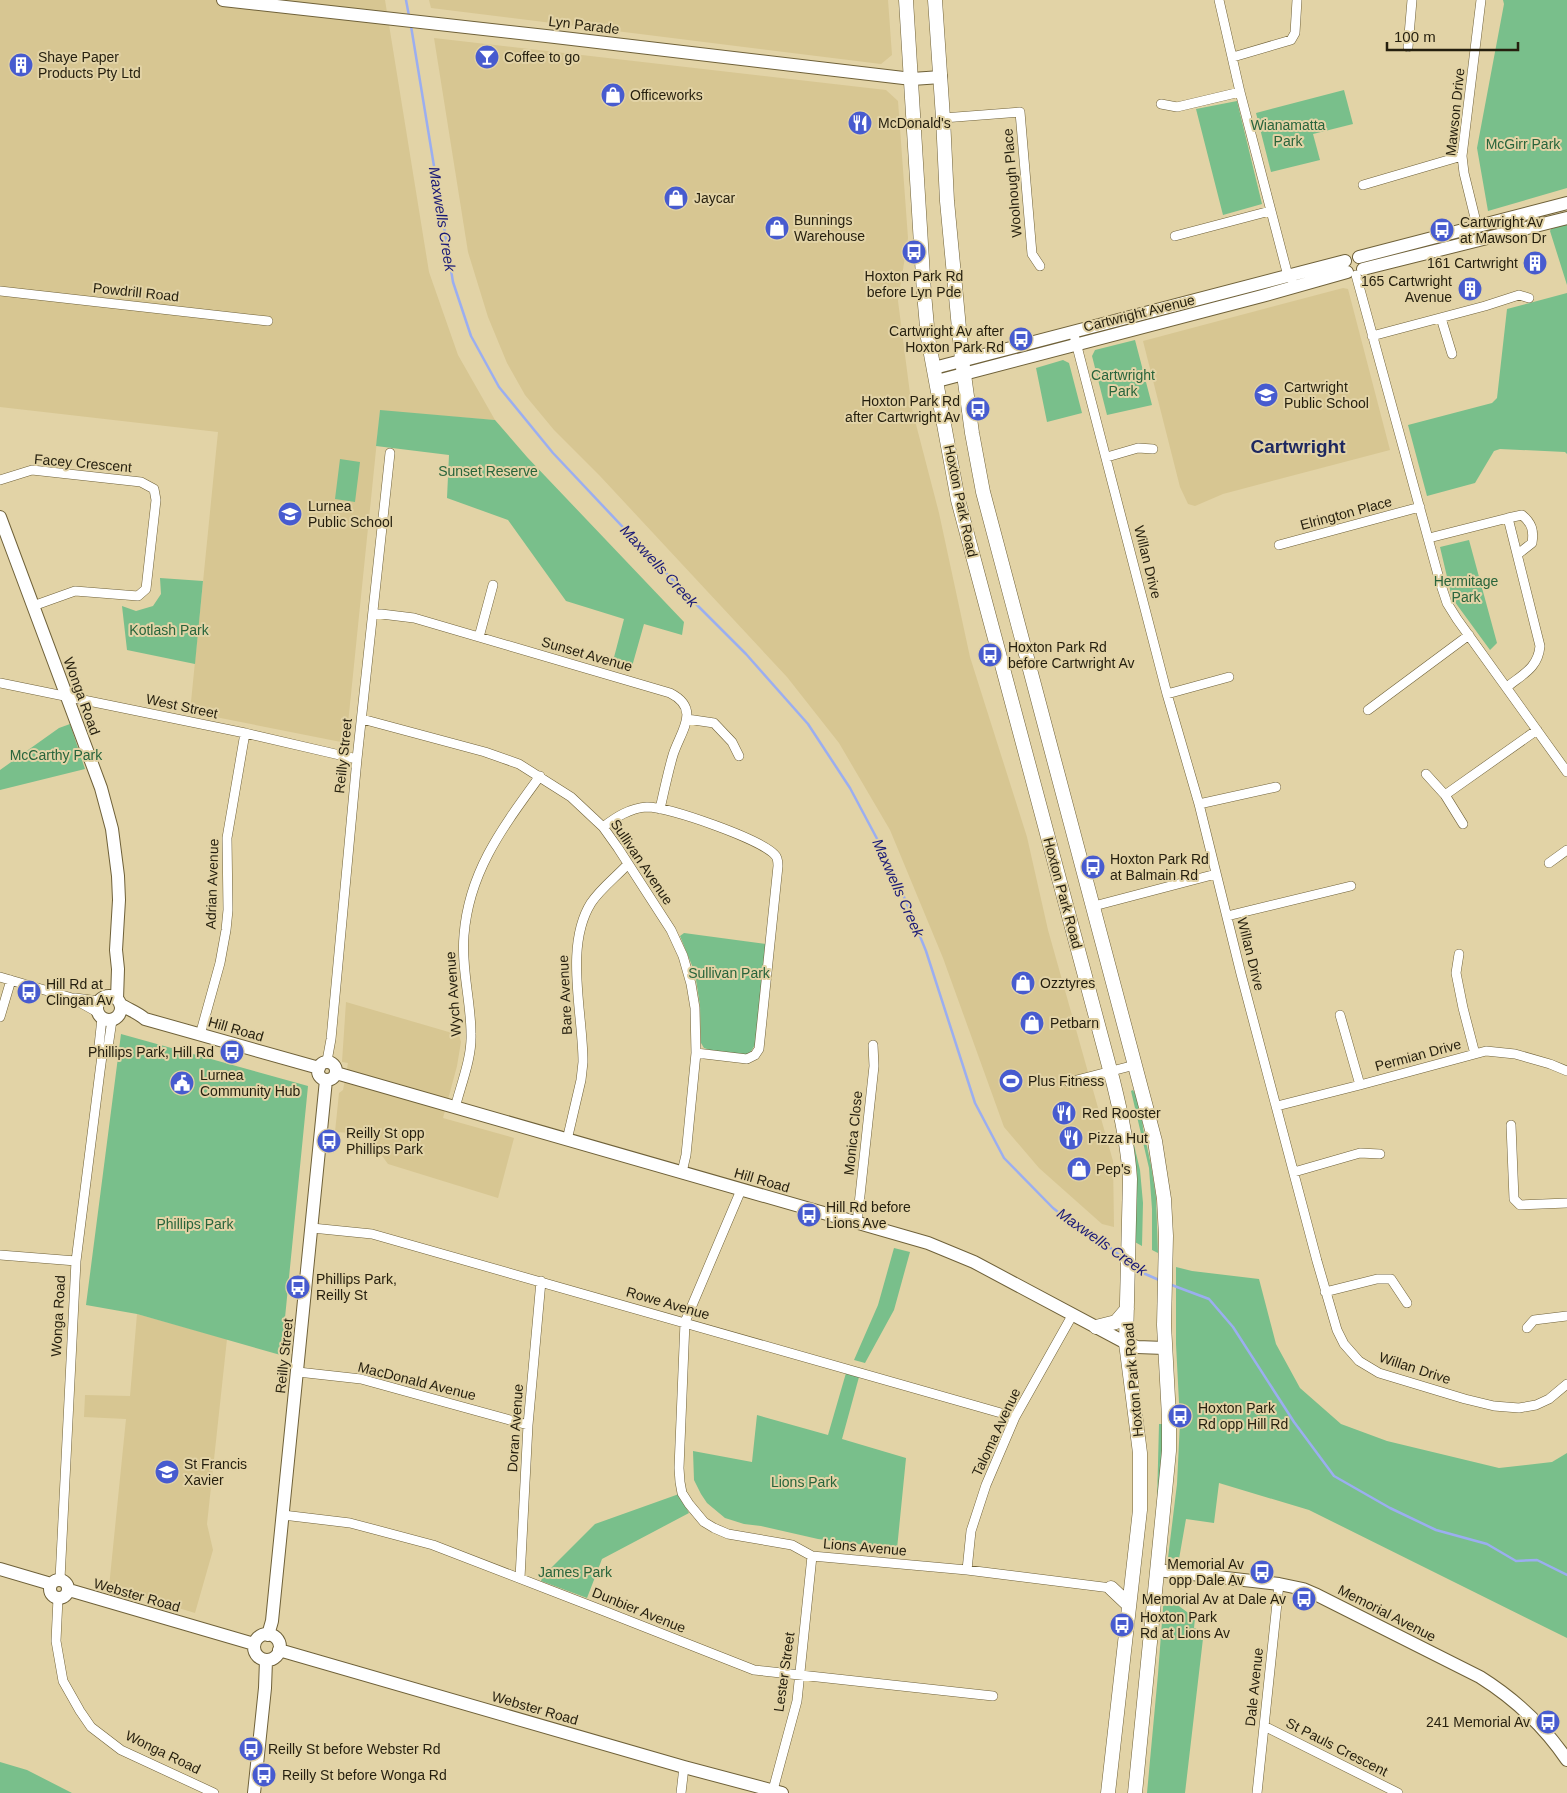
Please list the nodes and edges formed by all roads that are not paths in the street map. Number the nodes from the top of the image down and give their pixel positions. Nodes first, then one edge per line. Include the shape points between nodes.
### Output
1 (223, 0) edge
2 (906, 0) edge
3 (935, 0) edge
4 (1219, 0) edge
5 (1297, 0) edge
6 (1412, 0) edge
7 (1481, 0) edge
8 (1408, 47) dead end
9 (1233, 56) junction
10 (941, 77) junction
11 (912, 79) junction
12 (1240, 92) junction
13 (1161, 104) dead end
14 (943, 118) junction
15 (1462, 156) junction
16 (1363, 185) dead end
17 (1567, 202) edge
18 (1270, 211) junction
19 (1562, 220) edge
20 (1477, 226) junction
21 (1502, 234) junction
22 (1175, 236) dead end
23 (1462, 246) junction
24 (1040, 266) dead end
25 (1353, 269) junction
26 (1288, 276) junction
27 (1316, 281) junction
28 (0, 291) edge
29 (1530, 298) dead end
30 (1442, 318) junction
31 (268, 321) dead end
32 (1135, 323) junction
33 (1372, 336) junction
34 (1075, 338) junction
35 (1452, 354) dead end
36 (963, 367) junction
37 (935, 374) junction
38 (1153, 449) dead end
39 (390, 453) dead end
40 (1107, 457) junction
41 (0, 480) edge
42 (1420, 507) junction
43 (0, 517) edge
44 (1508, 518) junction
45 (1429, 538) junction
46 (1279, 545) dead end
47 (1518, 554) junction
48 (493, 585) dead end
49 (33, 606) junction
50 (373, 613) junction
51 (1468, 636) junction
52 (479, 637) junction
53 (1229, 677) dead end
54 (0, 683) edge
55 (1507, 687) junction
56 (1167, 694) junction
57 (67, 697) junction
58 (1368, 710) dead end
59 (362, 719) junction
60 (687, 719) junction
61 (1537, 730) junction
62 (244, 733) junction
63 (739, 756) dead end
64 (357, 759) junction
65 (1567, 772) edge
66 (1426, 774) dead end
67 (540, 776) junction
68 (1276, 787) dead end
69 (1445, 795) junction
70 (1199, 804) junction
71 (660, 809) junction
72 (1463, 824) dead end
73 (603, 827) junction
74 (1567, 850) edge
75 (1549, 863) dead end
76 (628, 864) junction
77 (1216, 874) junction
78 (1351, 886) dead end
79 (1094, 906) junction
80 (1227, 916) junction
81 (1459, 954) dead end
82 (0, 977) edge
83 (11, 980) junction
84 (109, 1009) junction
85 (1340, 1015) dead end
86 (0, 1017) edge
87 (200, 1035) junction
88 (873, 1045) dead end
89 (696, 1053) junction
90 (1475, 1054) junction
91 (323, 1065) junction
92 (1135, 1065) junction
93 (1567, 1071) edge
94 (1110, 1072) junction
95 (331, 1077) junction
96 (1069, 1082) dead end
97 (1360, 1086) junction
98 (1277, 1106) junction
99 (455, 1108) junction
100 (1511, 1125) dead end
101 (567, 1140) junction
102 (1380, 1154) dead end
103 (682, 1172) junction
104 (1294, 1172) junction
105 (742, 1190) junction
106 (1567, 1203) edge
107 (857, 1223) junction
108 (312, 1228) junction
109 (0, 1255) edge
110 (76, 1261) junction
111 (541, 1281) junction
112 (1325, 1292) junction
113 (1408, 1303) dead end
114 (1127, 1309) junction
115 (1073, 1314) junction
116 (1567, 1316) edge
117 (685, 1322) junction
118 (1096, 1327) junction
119 (1527, 1328) dead end
120 (1126, 1343) junction
121 (1165, 1348) junction
122 (298, 1372) junction
123 (1567, 1384) edge
124 (1015, 1417) junction
125 (528, 1425) junction
126 (283, 1515) junction
127 (812, 1556) junction
128 (0, 1569) edge
129 (967, 1570) junction
130 (1157, 1570) junction
131 (520, 1578) junction
132 (56, 1581) junction
133 (1279, 1584) junction
134 (1111, 1588) joint
135 (63, 1594) junction
136 (1129, 1604) junction
137 (268, 1635) junction
138 (254, 1644) junction
139 (279, 1650) junction
140 (266, 1660) junction
141 (800, 1675) junction
142 (993, 1696) dead end
143 (1264, 1726) junction
144 (1567, 1760) edge
145 (684, 1767) junction
146 (778, 1792) edge
147 (214, 1793) edge
148 (254, 1793) edge
149 (681, 1793) edge
150 (1108, 1793) edge
151 (1135, 1793) edge
152 (1257, 1793) edge
153 (1398, 1793) edge

1 - 11 street, Lyn Parade
2 - 11 main road, Hoxton Park Road
3 - 10 main road, Hoxton Park Road
4 - 9 street
5 - 9 street via 1295,32 1291,40
6 - 8 street
7 - 15 street, Mawson Drive
9 - 12 street
10 - 11 street, Lyn Parade
10 - 14 main road, Hoxton Park Road
11 - 37 main road, Hoxton Park Road via 921,258 928,338
12 - 13 street via 1177,107
12 - 18 street
14 - 24 street, Woolnough Place via 1020,112 1032,254
14 - 36 main road, Hoxton Park Road via 946,201
15 - 16 street
15 - 20 street, Mawson Drive
17 - 20 street
18 - 22 street
18 - 26 street
19 - 21 street, Cartwright Avenue
20 - 21 street
20 - 23 street
20 - 25 street via 1359,256 1351,255
21 - 23 street, Cartwright Avenue
23 - 25 street, Cartwright Avenue
25 - 26 street, Cartwright Avenue
25 - 27 street, Cartwright Avenue
25 - 33 street
26 - 27 street via 1294,280
26 - 32 street, Cartwright Avenue
27 - 32 street, Cartwright Avenue
28 - 31 street, Powdrill Road
29 - 30 street via 1519,295
30 - 33 street
30 - 35 street
32 - 34 street, Cartwright Avenue
33 - 42 street
34 - 36 street, Cartwright Avenue
34 - 40 street, Willan Drive
36 - 37 street, Cartwright Avenue
36 - 79 main road, Hoxton Park Road via 984,492
37 - 94 main road, Hoxton Park Road via 958,500
38 - 40 street via 1138,448
39 - 50 street, Reilly Street
40 - 56 street, Willan Drive
41 - 49 street, Facey Crescent via 32,470 141,482 154,489 156,500 146,589 138,596 75,592
42 - 45 street
42 - 46 street, Elrington Place
43 - 49 street, Wonga Road
44 - 45 street
44 - 47 street
44 - 47 street via 1522,515 1529,521 1532,543
45 - 51 street via 1440,582
47 - 55 street via 1540,646 1534,665
48 - 52 street
49 - 57 street, Wonga Road
50 - 52 street, Sunset Avenue via 409,617
50 - 59 street, Reilly Street
51 - 55 street
51 - 58 street
52 - 60 street, Sunset Avenue via 670,693 681,700
53 - 56 street
54 - 57 street, West Street
55 - 61 street
56 - 70 street, Willan Drive
57 - 62 street, West Street
57 - 84 street, Wonga Road via 101,788 116,858 118,969
59 - 64 street, Reilly Street
59 - 67 street, Sullivan Avenue via 504,758
60 - 63 street via 714,723 732,742
60 - 71 street via 673,753
61 - 65 street
61 - 69 street
62 - 64 street, West Street
62 - 87 street, Adrian Avenue via 227,838 226,930
64 - 91 street, Reilly Street via 331,1040
66 - 69 street
67 - 73 street, Sullivan Avenue via 571,797
67 - 99 street, Wych Avenue via 492,844 470,900 463,952 471,1040
68 - 70 street
69 - 72 street
70 - 77 street, Willan Drive
71 - 73 street via 634,809
71 - 89 street via 744,836 771,851 778,862 757,1052 747,1059
73 - 76 street, Sullivan Avenue
74 - 75 street
76 - 89 street, Sullivan Avenue via 667,922 686,964 696,1008
76 - 101 street, Bare Avenue via 595,898 578,935 576,954 583,1062
77 - 79 street
77 - 80 street, Willan Drive
78 - 80 street
79 - 92 main road, Hoxton Park Road
80 - 98 street, Willan Drive
81 - 90 street via 1456,973
82 - 83 street, Hill Road
83 - 84 street, Hill Road
83 - 86 street
84 - 87 street, Hill Road
84 - 110 street, Wonga Road via 108,1047 102,1056
85 - 97 street
87 - 91 street, Hill Road
88 - 107 street, Monica Close via 874,1066
89 - 103 street, Sullivan Avenue
90 - 93 street, Permian Drive via 1486,1051 1515,1054
90 - 97 street, Permian Drive
91 - 95 street via 334,1064
92 - 94 street
92 - 121 main road, Hoxton Park Road via 1155,1141 1164,1199
94 - 96 street
94 - 114 main road, Hoxton Park Road via 1123,1121 1130,1179
95 - 99 street, Hill Road
95 - 108 street, Reilly Street
97 - 98 street, Permian Drive
98 - 104 street, Willan Drive
99 - 101 street, Hill Road
100 - 106 street via 1514,1199 1520,1204
101 - 103 street, Hill Road
102 - 104 street via 1360,1153
103 - 105 street, Hill Road
104 - 112 street, Willan Drive
105 - 107 street, Hill Road
105 - 117 street, Lions Avenue
107 - 115 street, Hill Road via 948,1250
108 - 111 street, Rowe Avenue via 372,1234
108 - 122 street, Reilly Street
109 - 110 street
110 - 132 street, Wonga Road
111 - 117 street, Rowe Avenue
111 - 125 street, Doran Avenue
112 - 113 street via 1391,1278
112 - 123 street, Willan Drive via 1344,1344 1359,1360 1379,1373 1506,1408 1536,1405
114 - 118 main road via 1116,1322
114 - 120 main road, Hoxton Park Road
115 - 118 street, Hill Road
115 - 124 street, Taloma Avenue
116 - 119 street via 1534,1320
117 - 124 street, Rowe Avenue
117 - 127 street, Lions Avenue via 679,1468 682,1493 697,1514 714,1528 728,1534 792,1545
118 - 120 street, Hill Road
120 - 121 street, Hill Road via 1136,1347
120 - 136 main road, Hoxton Park Road via 1141,1468 1140,1510
121 - 130 main road, Hoxton Park Road via 1169,1451
122 - 125 street, MacDonald Avenue via 361,1379
122 - 126 street, Reilly Street
124 - 129 street, Taloma Avenue via 977,1510
125 - 131 street, Doran Avenue
126 - 131 street, Dunbier Avenue via 350,1524 419,1541
126 - 137 street, Reilly Street
127 - 129 street, Lions Avenue
127 - 141 street, Lester Street
128 - 132 street
129 - 134 street, Lions Avenue
130 - 133 street, Memorial Avenue
130 - 151 main road, Hoxton Park Road
131 - 141 street, Dunbier Avenue via 754,1670
132 - 135 street via 51,1593
133 - 143 street, Dale Avenue
133 - 144 street, Memorial Avenue via 1316,1595 1480,1677 1526,1712
134 - 136 main road
135 - 138 street, Webster Road
135 - 147 street, Wonga Road via 56,1641 63,1681 91,1727 121,1750
136 - 150 main road, Hoxton Park Road
137 - 138 street via 260,1637
137 - 139 street via 276,1638
138 - 140 street via 255,1653
139 - 140 street via 274,1658
139 - 145 street, Webster Road
140 - 148 street
141 - 142 street, Dunbier Avenue
141 - 146 street, Lester Street
143 - 152 street, Dale Avenue
143 - 153 street, St Pauls Crescent
145 - 146 street, Webster Road
145 - 149 street

